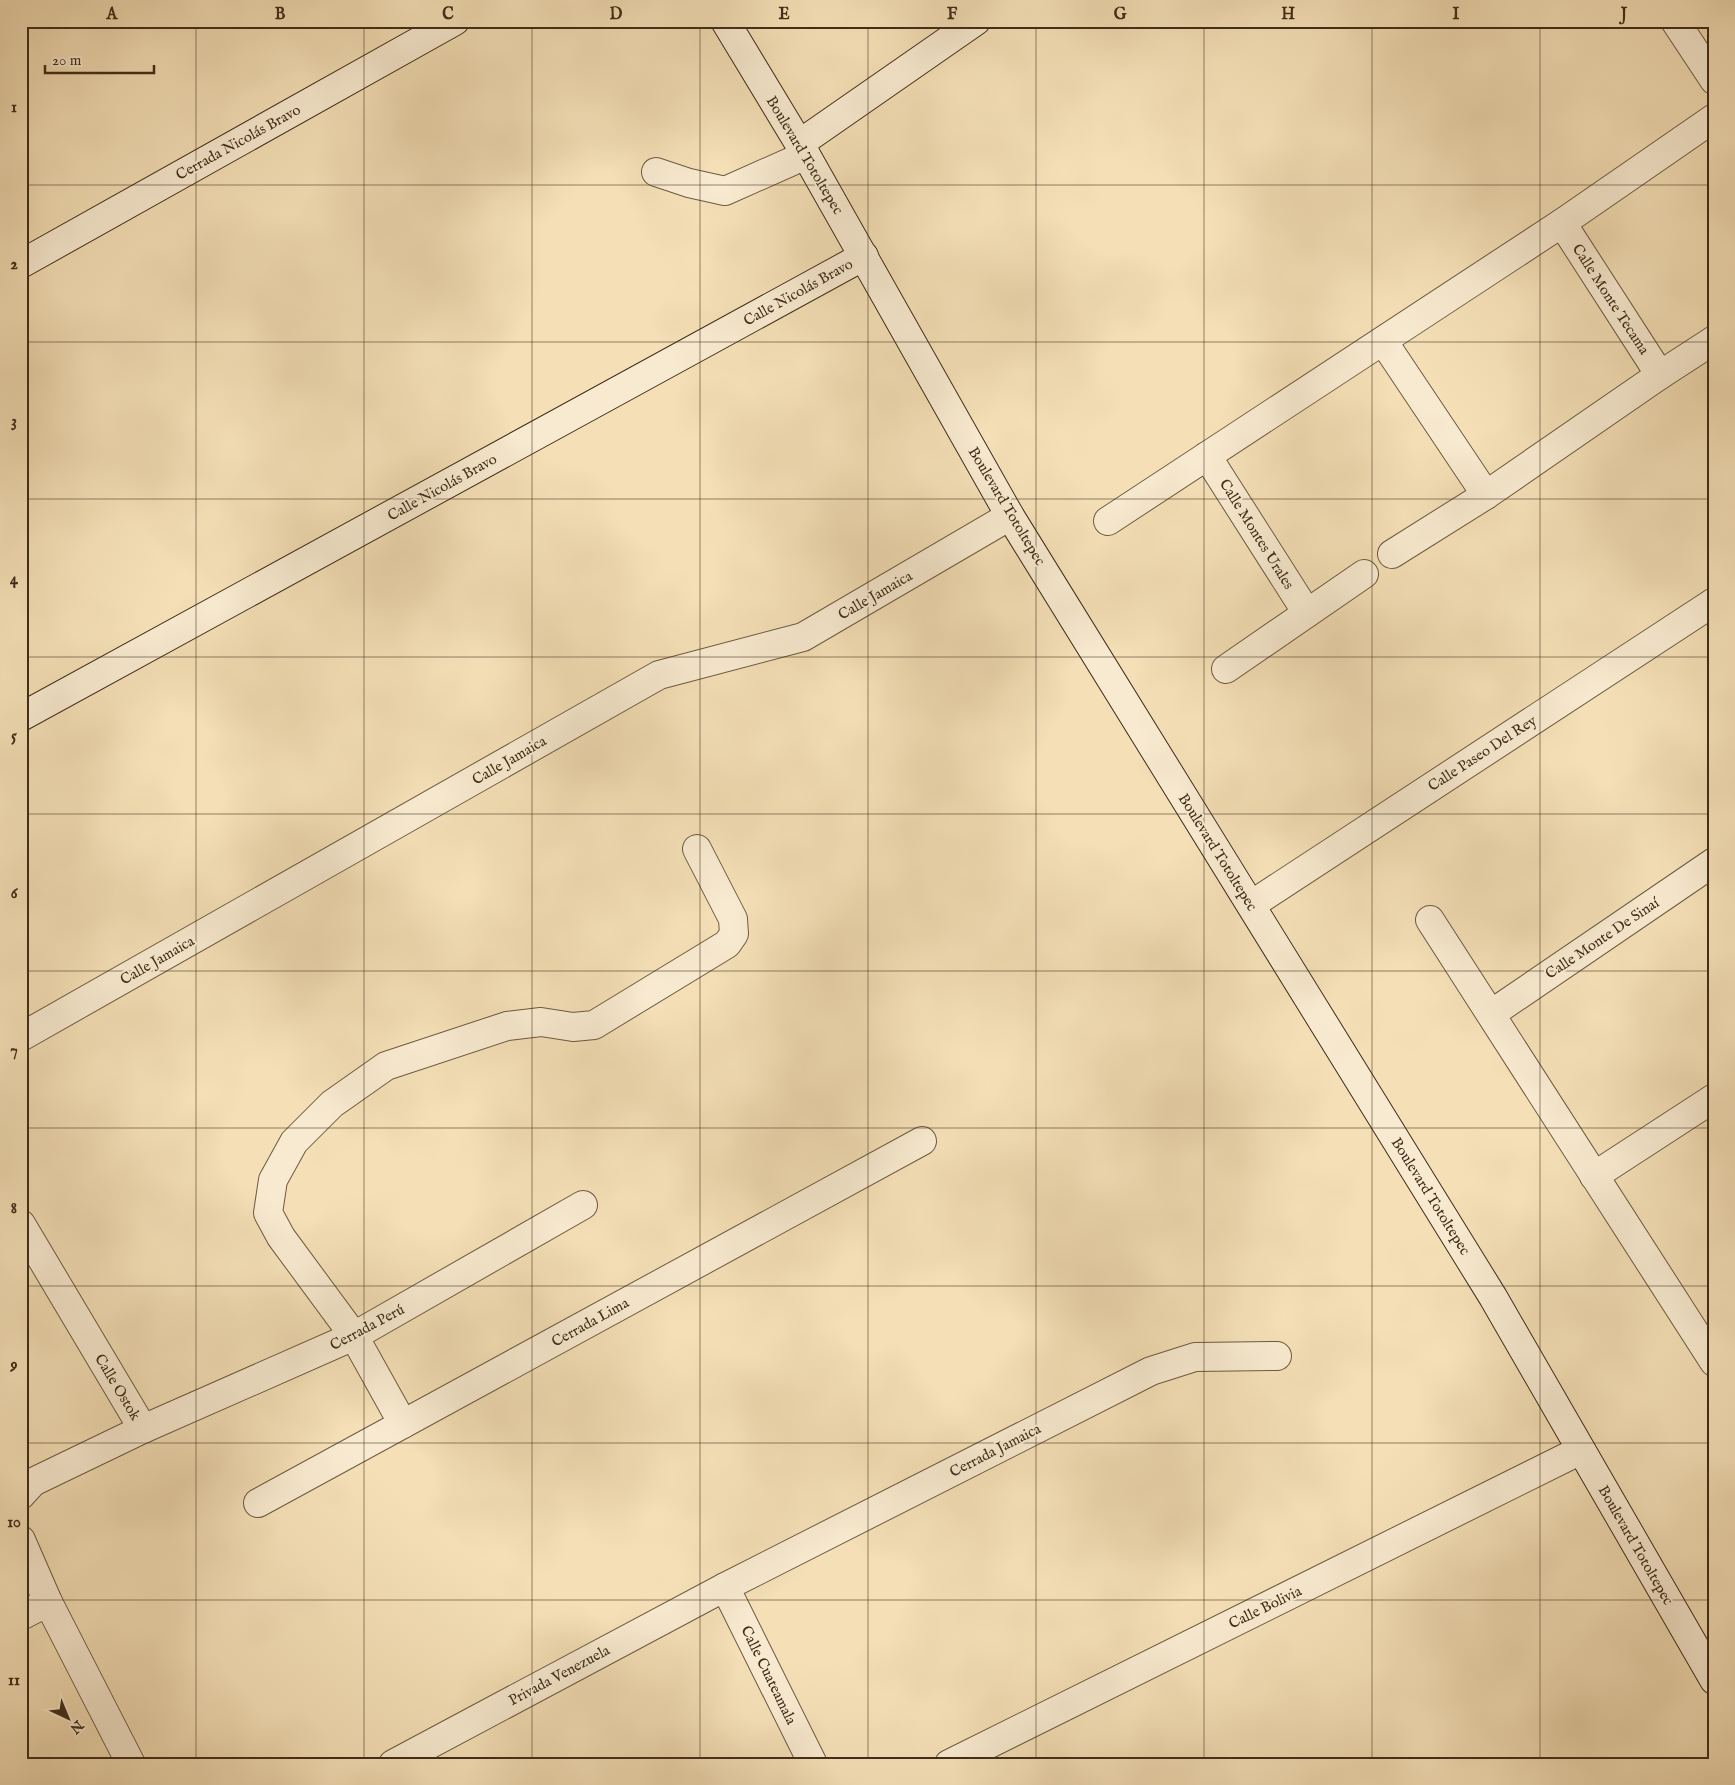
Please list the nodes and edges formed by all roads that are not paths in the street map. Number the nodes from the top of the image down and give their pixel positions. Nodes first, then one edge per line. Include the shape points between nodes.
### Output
1 (455, 21) edge
2 (725, 21) edge
3 (976, 21) edge
4 (1675, 21) edge
5 (1714, 80) edge
6 (1714, 118) edge
7 (802, 149) junction
8 (656, 172) dead end
9 (1562, 223) junction
10 (864, 256) junction
11 (21, 264) edge
12 (1714, 340) edge
13 (1383, 341) junction
14 (1660, 374) junction
15 (1207, 456) junction
16 (1486, 495) junction
17 (1010, 516) junction
18 (1108, 521) dead end
19 (1392, 554) dead end
20 (1364, 574) dead end
21 (1714, 602) edge
22 (1307, 613) junction
23 (1226, 669) dead end
24 (21, 717) edge
25 (697, 849) dead end
26 (1714, 862) edge
27 (1251, 905) junction
28 (1430, 920) dead end
29 (1491, 1014) junction
30 (21, 1037) edge
31 (1714, 1098) edge
32 (922, 1141) dead end
33 (1594, 1176) junction
34 (583, 1205) dead end
35 (21, 1224) edge
36 (354, 1336) junction
37 (1276, 1356) dead end
38 (1712, 1358) edge
39 (403, 1424) junction
40 (143, 1429) junction
41 (1581, 1450) junction
42 (21, 1495) edge
43 (258, 1503) dead end
44 (21, 1540) edge
45 (725, 1587) junction
46 (48, 1602) junction
47 (21, 1616) edge
48 (1714, 1680) edge
49 (131, 1764) edge
50 (393, 1764) edge
51 (813, 1764) edge
52 (949, 1764) edge

1 - 11 street, Cerrada Nicolás Bravo
2 - 7 street, Boulevard Totoltepec
3 - 7 street
4 - 5 street
6 - 9 street
7 - 8 street via 725,192
7 - 10 street, Boulevard Totoltepec
9 - 13 street
9 - 14 street, Calle Monte Tecama
10 - 17 street, Boulevard Totoltepec
10 - 24 street, Calle Nicolás Bravo
12 - 14 street
13 - 15 street
13 - 16 street
14 - 16 street
15 - 18 street
15 - 22 street, Calle Montes Urales
16 - 19 street
17 - 27 street, Boulevard Totoltepec
17 - 30 street, Calle Jamaica via 803,638 660,675
20 - 22 street
21 - 27 street, Calle Paseo Del Rey
22 - 23 street
25 - 36 street via 734,919 734,934 727,944 594,1025 573,1027 541,1022 507,1026 386,1066 332,1104 294,1142 273,1180 268,1213 281,1237
26 - 29 street, Calle Monte De Sinaí
27 - 41 street, Boulevard Totoltepec via 1493,1298
28 - 29 street
29 - 33 street
31 - 33 street
32 - 39 street, Cerrada Lima
33 - 38 street
34 - 36 street, Cerrada Perú
35 - 40 street, Calle Ostok
36 - 39 street
36 - 40 street, Cerrada Perú
37 - 45 street, Cerrada Jamaica via 1195,1357 1151,1371
39 - 43 street, Cerrada Lima
40 - 42 street, Calle Ostok via 32,1482
41 - 48 street, Boulevard Totoltepec
41 - 52 street, Calle Bolivia
44 - 46 street
45 - 50 street, Privada Venezuela
45 - 51 street, Calle Cuateamala
46 - 47 street
46 - 49 street

